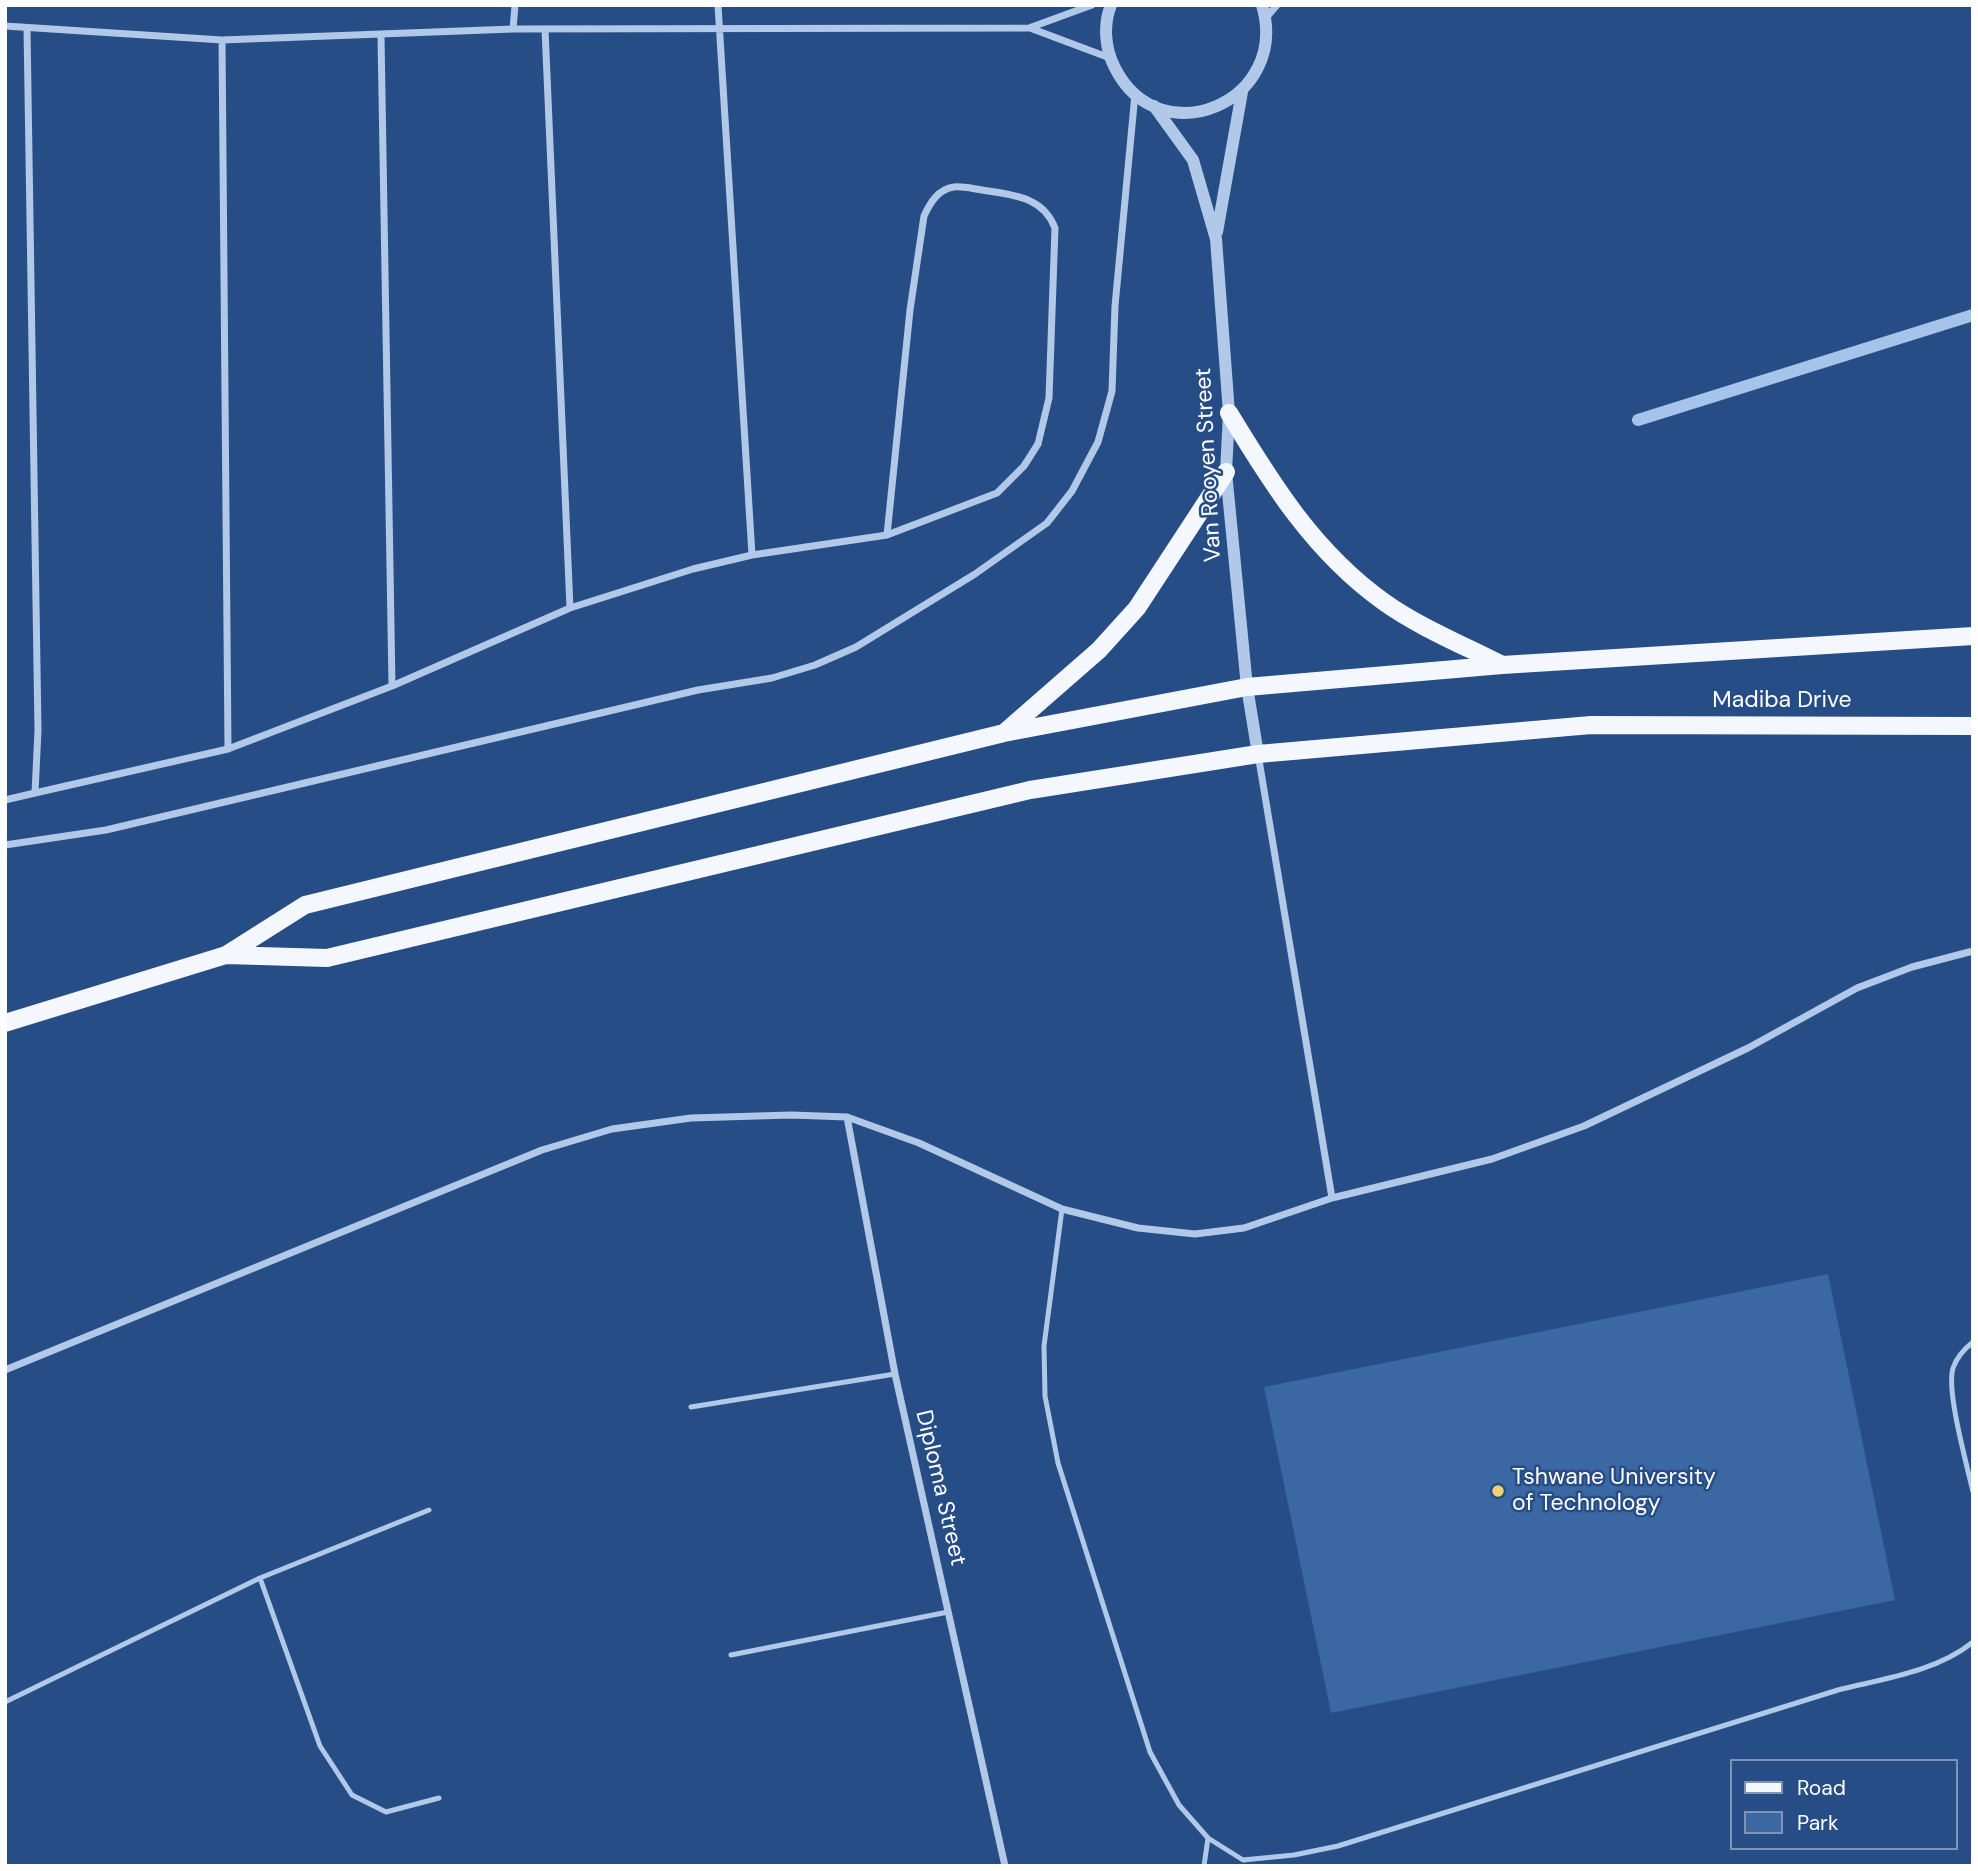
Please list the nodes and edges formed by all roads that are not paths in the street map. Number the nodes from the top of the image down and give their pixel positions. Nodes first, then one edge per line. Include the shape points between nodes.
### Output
1 (515, 5) edge
2 (718, 5) edge
3 (1092, 5) edge
4 (1111, 5) edge
5 (1277, 5) edge
6 (1264, 11) edge
7 (5, 26) edge
8 (720, 26) junction
9 (1029, 28) junction
10 (27, 29) junction
11 (513, 29) junction
12 (545, 29) junction
13 (381, 36) junction
14 (222, 40) junction
15 (1110, 58) junction
16 (1242, 92) junction
17 (1135, 94) junction
18 (1154, 106) junction
19 (1216, 239) junction
20 (1229, 413) junction
21 (1226, 471) junction
22 (887, 535) junction
23 (752, 555) junction
24 (570, 608) junction
25 (1973, 636) edge
26 (1502, 665) junction
27 (392, 685) junction
28 (1247, 687) junction
29 (1973, 726) edge
30 (1004, 733) junction
31 (228, 749) junction
32 (1258, 754) junction
33 (35, 793) junction
34 (5, 800) edge
35 (5, 845) edge
36 (1973, 951) edge
37 (226, 955) junction
38 (5, 1023) edge
39 (847, 1118) junction
40 (1332, 1198) junction
41 (1062, 1209) junction
42 (1973, 1342) edge
43 (5, 1370) edge
44 (895, 1374) junction
45 (691, 1407) dead end
46 (1973, 1492) edge
47 (429, 1510) dead end
48 (260, 1578) junction
49 (948, 1612) junction
50 (1973, 1643) edge
51 (731, 1655) dead end
52 (5, 1702) edge
53 (439, 1798) dead end
54 (1208, 1838) junction
55 (1003, 1865) edge
56 (1204, 1866) edge

1 - 11 street
2 - 8 street
3 - 9 street
4 - 15 street, Van Rooyen Street via 1106,36
5 - 6 street
6 - 16 street, Van Rooyen Street via 1266,45 1258,70
7 - 10 street
8 - 9 street via 786,30
8 - 12 street
8 - 23 street
9 - 15 street
10 - 14 street
10 - 33 street via 38,730
11 - 12 street
11 - 13 street
12 - 24 street
13 - 14 street
13 - 27 street
14 - 31 street
15 - 17 street, Van Rooyen Street
16 - 18 street, Van Rooyen Street via 1223,105 1200,112 1177,113
16 - 19 street, Van Rooyen Street
17 - 18 street, Van Rooyen Street
17 - 35 street via 1115,306 1112,391 1098,442 1072,491 1046,523 975,575 856,647 772,678 698,690 106,830
18 - 19 street, Van Rooyen Street via 1193,160
19 - 20 street, Van Rooyen Street
20 - 21 street, Van Rooyen Street
20 - 26 main road via 1292,513 1338,563 1384,602
21 - 28 street, Van Rooyen Street
21 - 30 main road via 1137,608 1099,650
22 - 22 street via 997,493 1024,467 1038,444 1049,398 1055,228 1050,214 1038,203 955,186 930,201 910,310
22 - 23 street
23 - 24 street
24 - 27 street
25 - 26 main road
26 - 28 main road
27 - 31 street
28 - 30 main road
28 - 32 street, Van Rooyen Street
29 - 32 main road, Madiba Drive via 1591,725
30 - 37 main road via 305,905
31 - 33 street
32 - 37 main road, Madiba Drive via 1030,790 327,958
32 - 40 street
33 - 34 street
36 - 40 street via 1857,988 1748,1048 1584,1126 1492,1159
37 - 38 main road
39 - 41 street via 919,1143
39 - 43 street via 691,1118 612,1129 542,1150
39 - 44 street, Diploma Street
40 - 41 street via 1244,1228 1195,1234 1138,1228
41 - 54 lane via 1044,1346 1045,1396 1058,1463 1150,1752 1179,1805
42 - 46 lane via 1963,1349 1952,1369
44 - 45 lane
44 - 49 street, Diploma Street
47 - 48 lane
48 - 52 lane
48 - 53 lane via 320,1745 352,1795 386,1812
49 - 51 lane
49 - 55 street, Diploma Street
50 - 54 lane via 1917,1670 1838,1690 1338,1846 1243,1860
54 - 56 lane

